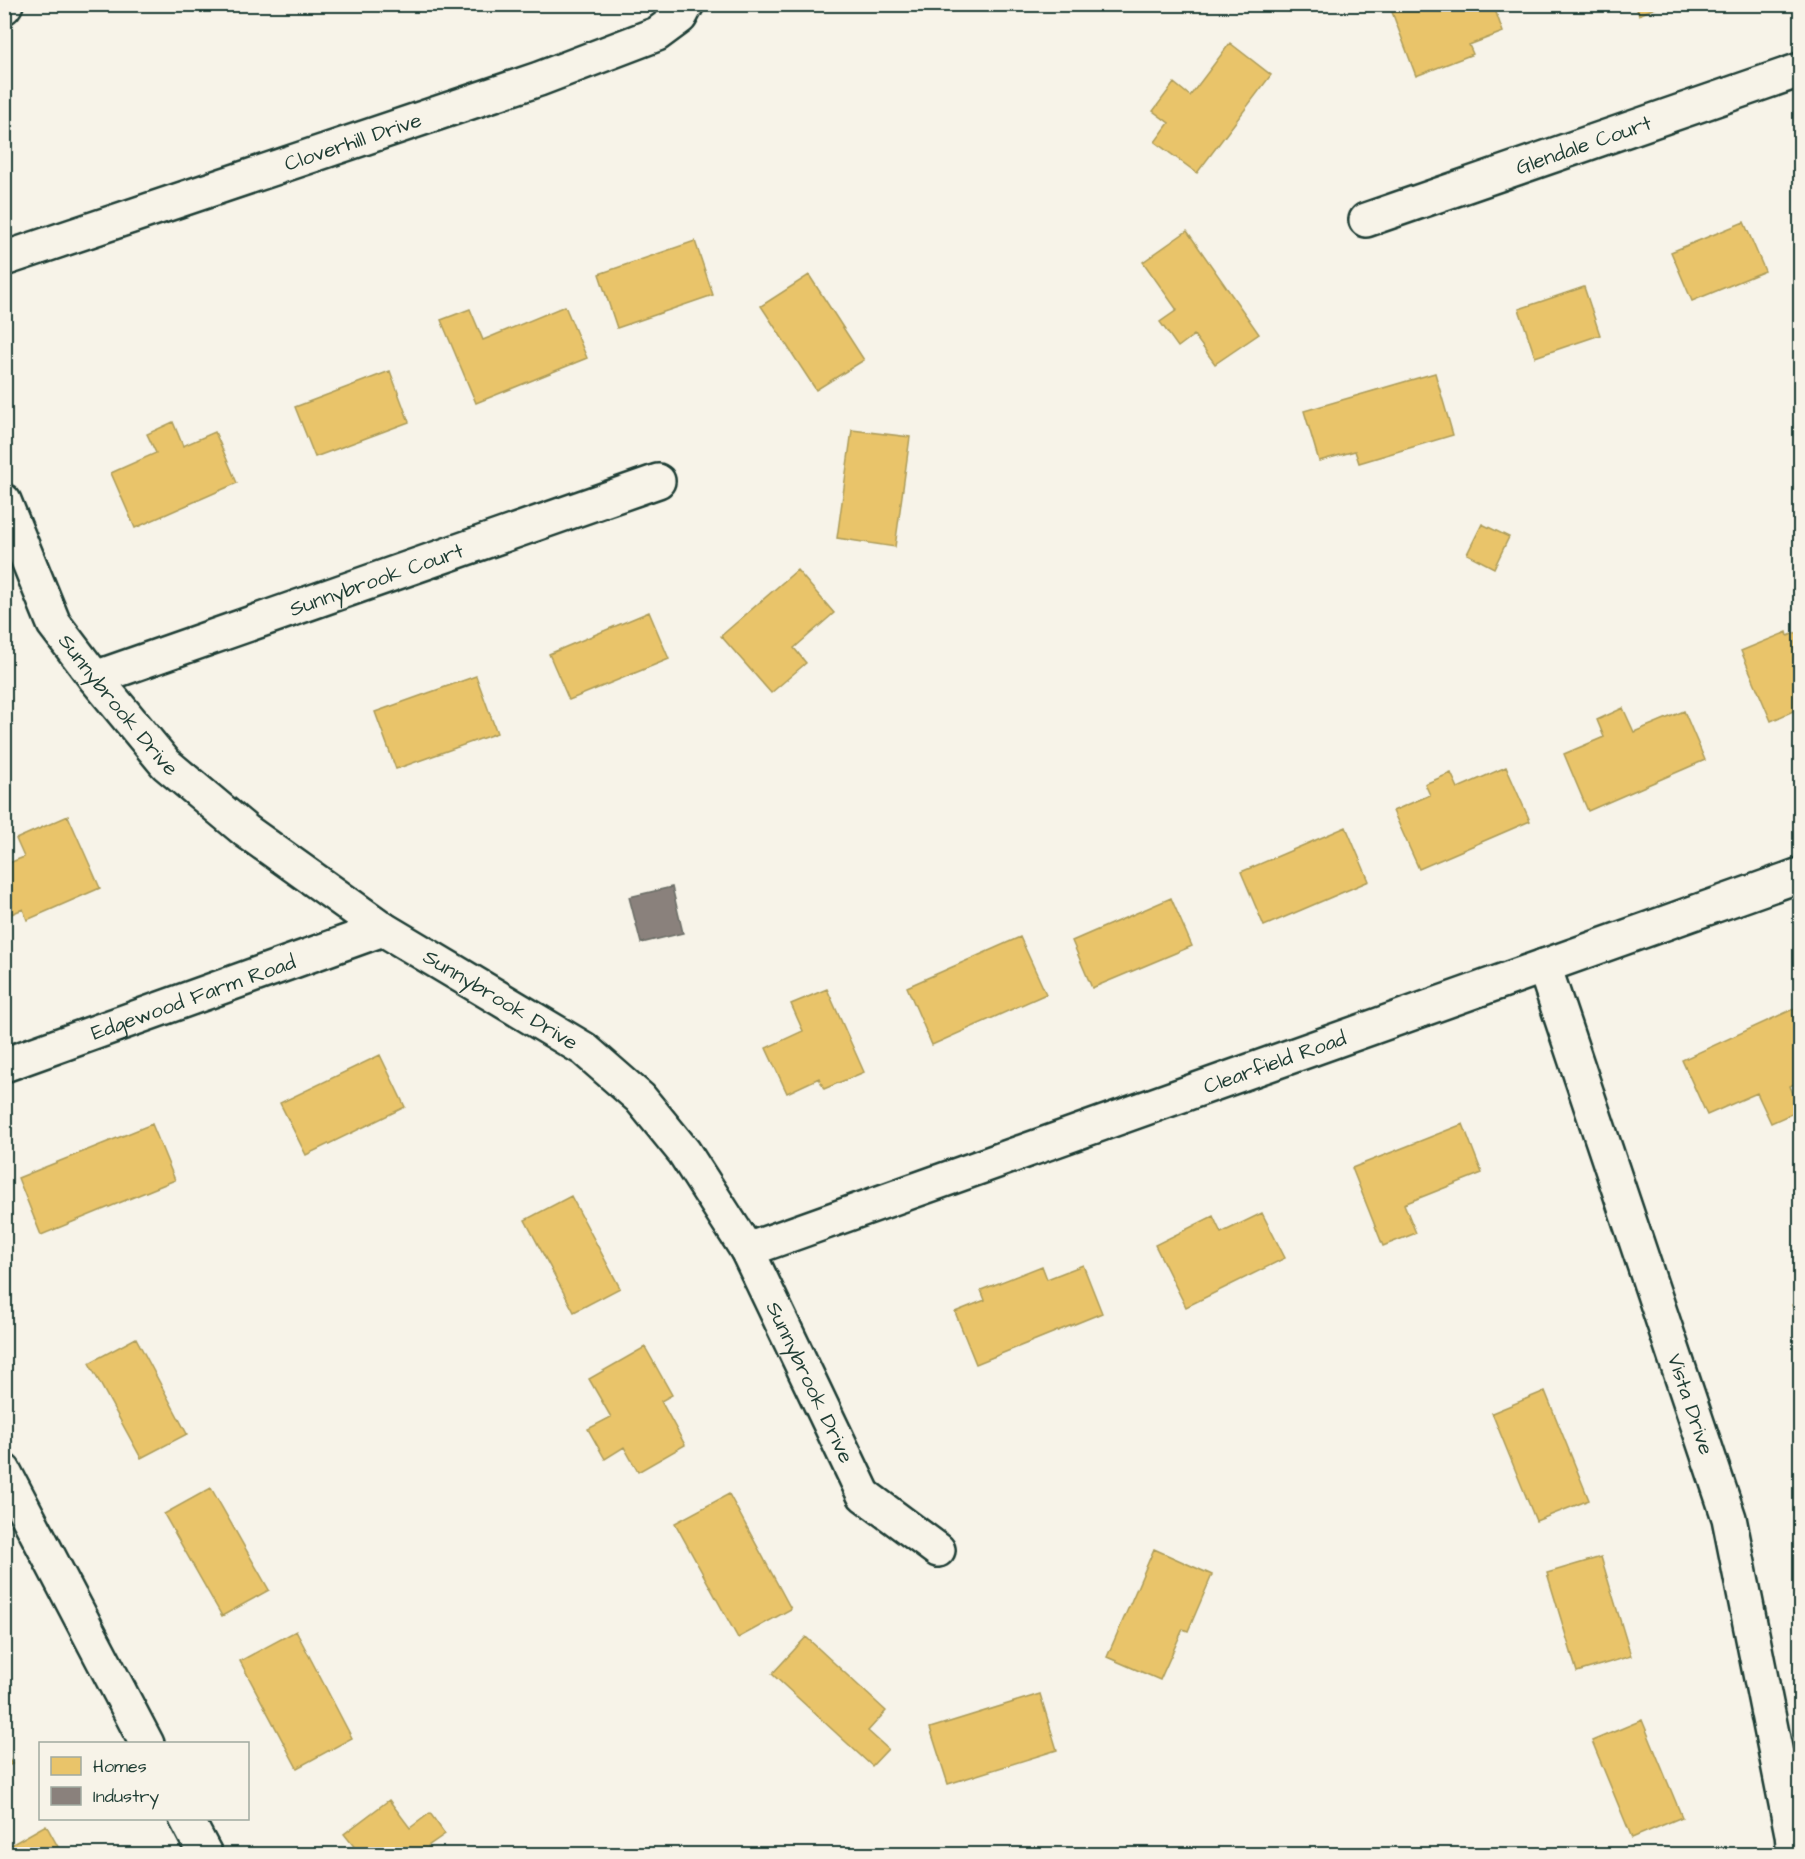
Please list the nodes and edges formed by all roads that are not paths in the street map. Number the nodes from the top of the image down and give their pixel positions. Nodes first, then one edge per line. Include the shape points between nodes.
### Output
1 (687, 4) edge
2 (1800, 70) edge
3 (1366, 220) dead end
4 (4, 259) edge
5 (658, 481) dead end
6 (4, 501) edge
7 (95, 678) junction
8 (1800, 875) edge
9 (383, 929) junction
10 (1544, 966) junction
11 (4, 1065) edge
12 (747, 1250) junction
13 (4, 1471) edge
14 (938, 1550) dead end
15 (146, 1742) edge
16 (187, 1820) edge
17 (205, 1854) edge
18 (1794, 1854) edge

1 - 4 street, Cloverhill Drive via 680,17 657,34 539,79
2 - 3 street, Glendale Court
5 - 7 street, Sunnybrook Court
6 - 7 street, Sunnybrook Drive via 54,624
7 - 9 street, Sunnybrook Drive via 166,764 246,831
8 - 10 street, Clearfield Road
9 - 11 street, Edgewood Farm Road
9 - 12 street, Sunnybrook Drive via 584,1049 640,1098 684,1152
10 - 12 street, Clearfield Road
10 - 18 street, Vista Drive via 1729,1518
12 - 14 street, Sunnybrook Drive via 864,1495
13 - 15 street
16 - 17 street

